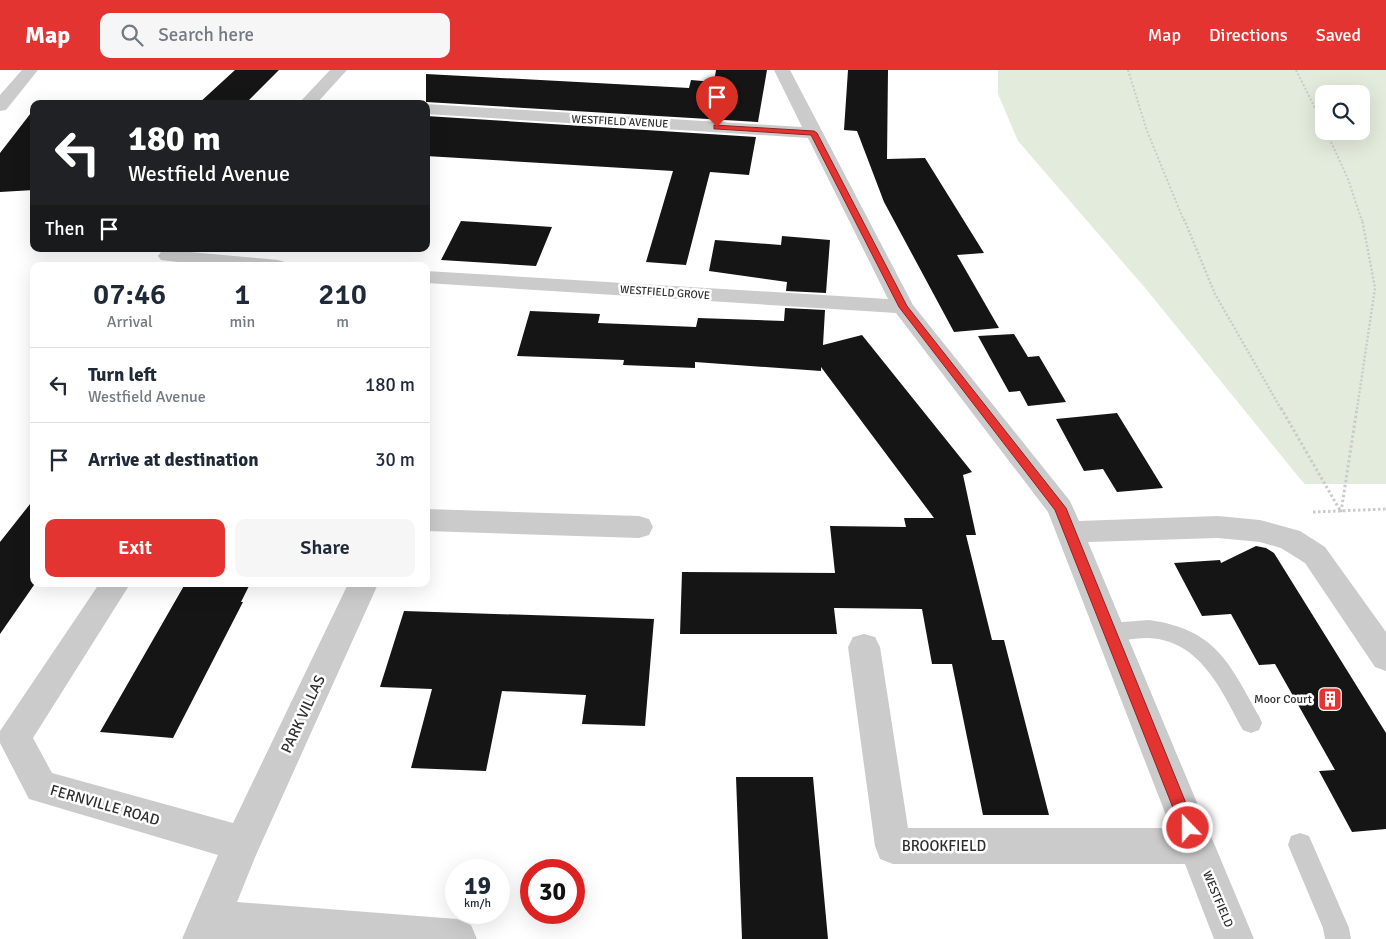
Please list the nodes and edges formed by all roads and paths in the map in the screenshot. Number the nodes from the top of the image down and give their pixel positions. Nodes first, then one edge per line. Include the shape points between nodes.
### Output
1 (30, 70) edge
2 (339, 70) edge
3 (782, 70) edge
4 (1128, 70) edge
5 (1296, 70) edge
6 (309, 100) edge
7 (0, 106) edge
8 (1315, 108) edge
9 (430, 110) edge
10 (814, 133) junction
11 (1330, 140) edge
12 (171, 253) edge
13 (245, 262) edge
14 (430, 277) edge
15 (903, 307) junction
16 (430, 520) edge
17 (639, 527) dead end
18 (1070, 532) junction
19 (113, 587) edge
20 (362, 587) edge
21 (1110, 632) junction
22 (864, 647) dead end
23 (1386, 657) edge
24 (1251, 723) dead end
25 (242, 844) junction
26 (1300, 845) dead end
27 (1195, 846) junction
28 (207, 929) edge
29 (457, 939) edge
30 (1234, 939) edge
31 (1338, 939) edge

1 - 7 street
2 - 6 street
3 - 10 street, WESTFIELD
4 - 11 path via 1147,131 1214,294 1341,512 1375,288 1365,228
5 - 8 path
9 - 10 street, WESTFIELD AVENUE
10 - 15 street, WESTFIELD
12 - 13 street
14 - 15 street, WESTFIELD GROVE
15 - 18 street, WESTFIELD via 1060,508
16 - 17 street
18 - 21 street, WESTFIELD
18 - 23 street via 1218,527 1260,531 1290,539 1315,555
19 - 25 street, FERNVILLE ROAD via 14,737 41,787
20 - 25 street, PARK VILLAS
21 - 24 lane via 1148,629 1174,633 1193,641 1216,662
21 - 27 street, WESTFIELD
22 - 27 street, BROOKFIELD via 893,846
25 - 28 street
26 - 31 lane
27 - 30 street, WESTFIELD
28 - 29 street

